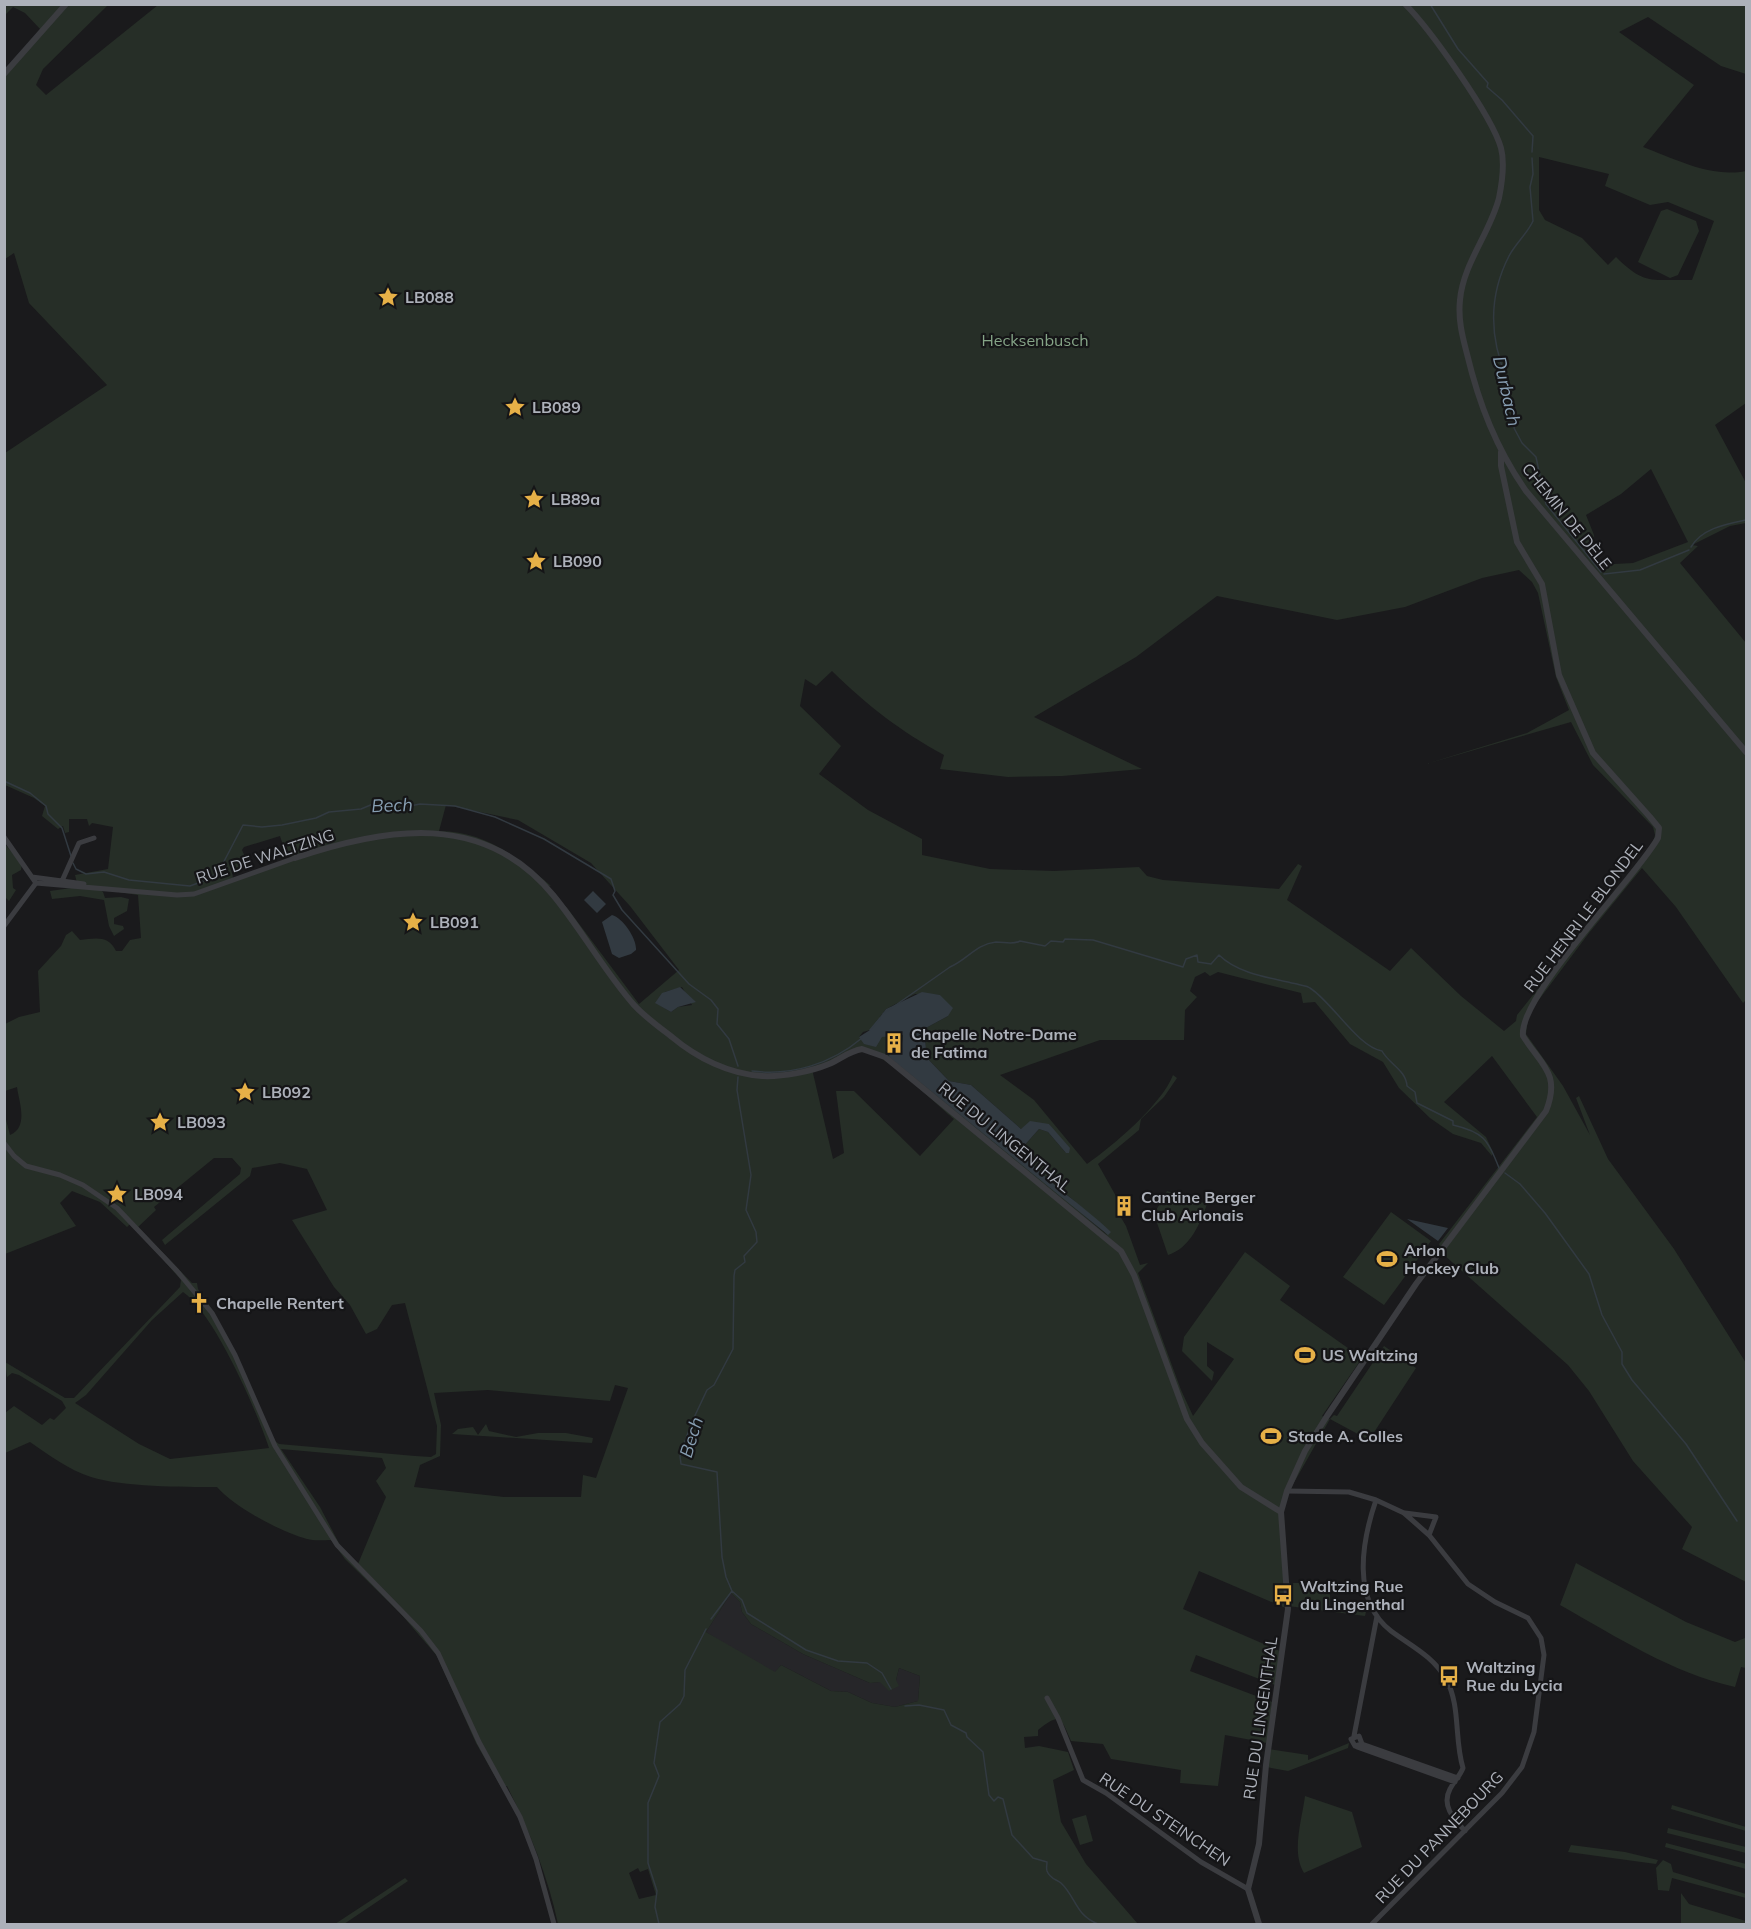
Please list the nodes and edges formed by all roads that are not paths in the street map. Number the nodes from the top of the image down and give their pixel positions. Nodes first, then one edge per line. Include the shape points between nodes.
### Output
1 (66, 4) edge
2 (1405, 4) edge
3 (4, 74) edge
4 (1501, 452) junction
5 (1746, 752) edge
6 (438, 833) joint
7 (4, 837) edge
8 (94, 838) dead end
9 (295, 858) joint
10 (32, 877) junction
11 (62, 881) junction
12 (36, 883) junction
13 (97, 888) junction
14 (4, 926) edge
15 (4, 1143) edge
16 (1287, 1491) junction
17 (1376, 1500) junction
18 (1281, 1512) junction
19 (1404, 1514) junction
20 (1429, 1535) junction
21 (1377, 1616) junction
22 (1047, 1698) dead end
23 (1456, 1780) junction
24 (1465, 1831) junction
25 (1248, 1889) junction
26 (554, 1924) edge
27 (1259, 1924) edge
28 (1372, 1924) edge

1 - 3 street
2 - 4 street, CHEMIN DE DÈLE via 1479,105 1502,151 1498,199 1466,276 1458,319 1473,381
4 - 5 street, CHEMIN DE DÈLE via 1526,491
4 - 16 street, RUE HENRI LE BLONDEL via 1517,542 1542,584 1559,675 1593,753 1659,828 1658,838 1526,1013 1523,1036 1552,1082 1546,1111 1416,1284 1305,1451
6 - 9 street, RUE DE WALTZING via 386,836
6 - 18 street, RUE DU LINGENTHAL via 486,843 528,870 553,895 635,1006 680,1044 712,1063 769,1076 812,1069 861,1049 885,1057 1121,1251 1134,1275 1186,1419 1241,1487
7 - 10 street
8 - 11 street via 79,843
9 - 13 street, RUE DE WALTZING via 194,894
10 - 11 street
10 - 12 street
11 - 13 street
12 - 13 street, RUE DE WALTZING
12 - 14 street
15 - 26 street via 26,1166 83,1185 117,1208 212,1313 235,1355 274,1446 341,1550 438,1653 479,1742 520,1817
16 - 17 street, RUE DU PANNEBOURG via 1341,1491
16 - 18 street, RUE DU LINGENTHAL
17 - 19 street, RUE DU PANNEBOURG
17 - 21 street via 1362,1564
18 - 25 street, RUE DU LINGENTHAL via 1288,1610 1259,1844
19 - 20 street, RUE DU PANNEBOURG
19 - 20 street, RUE DU PANNEBOURG via 1436,1518
20 - 24 street, RUE DU PANNEBOURG via 1468,1584 1528,1618 1541,1638 1544,1655 1527,1756 1502,1793
21 - 23 street via 1434,1661 1446,1680 1455,1704 1462,1768
21 - 23 street via 1354,1736 1360,1737 1359,1745
22 - 25 street, RUE DU STEINCHEN via 1083,1780 1193,1857
23 - 24 street via 1447,1796 1447,1806
24 - 28 street, RUE DU PANNEBOURG
25 - 27 street

